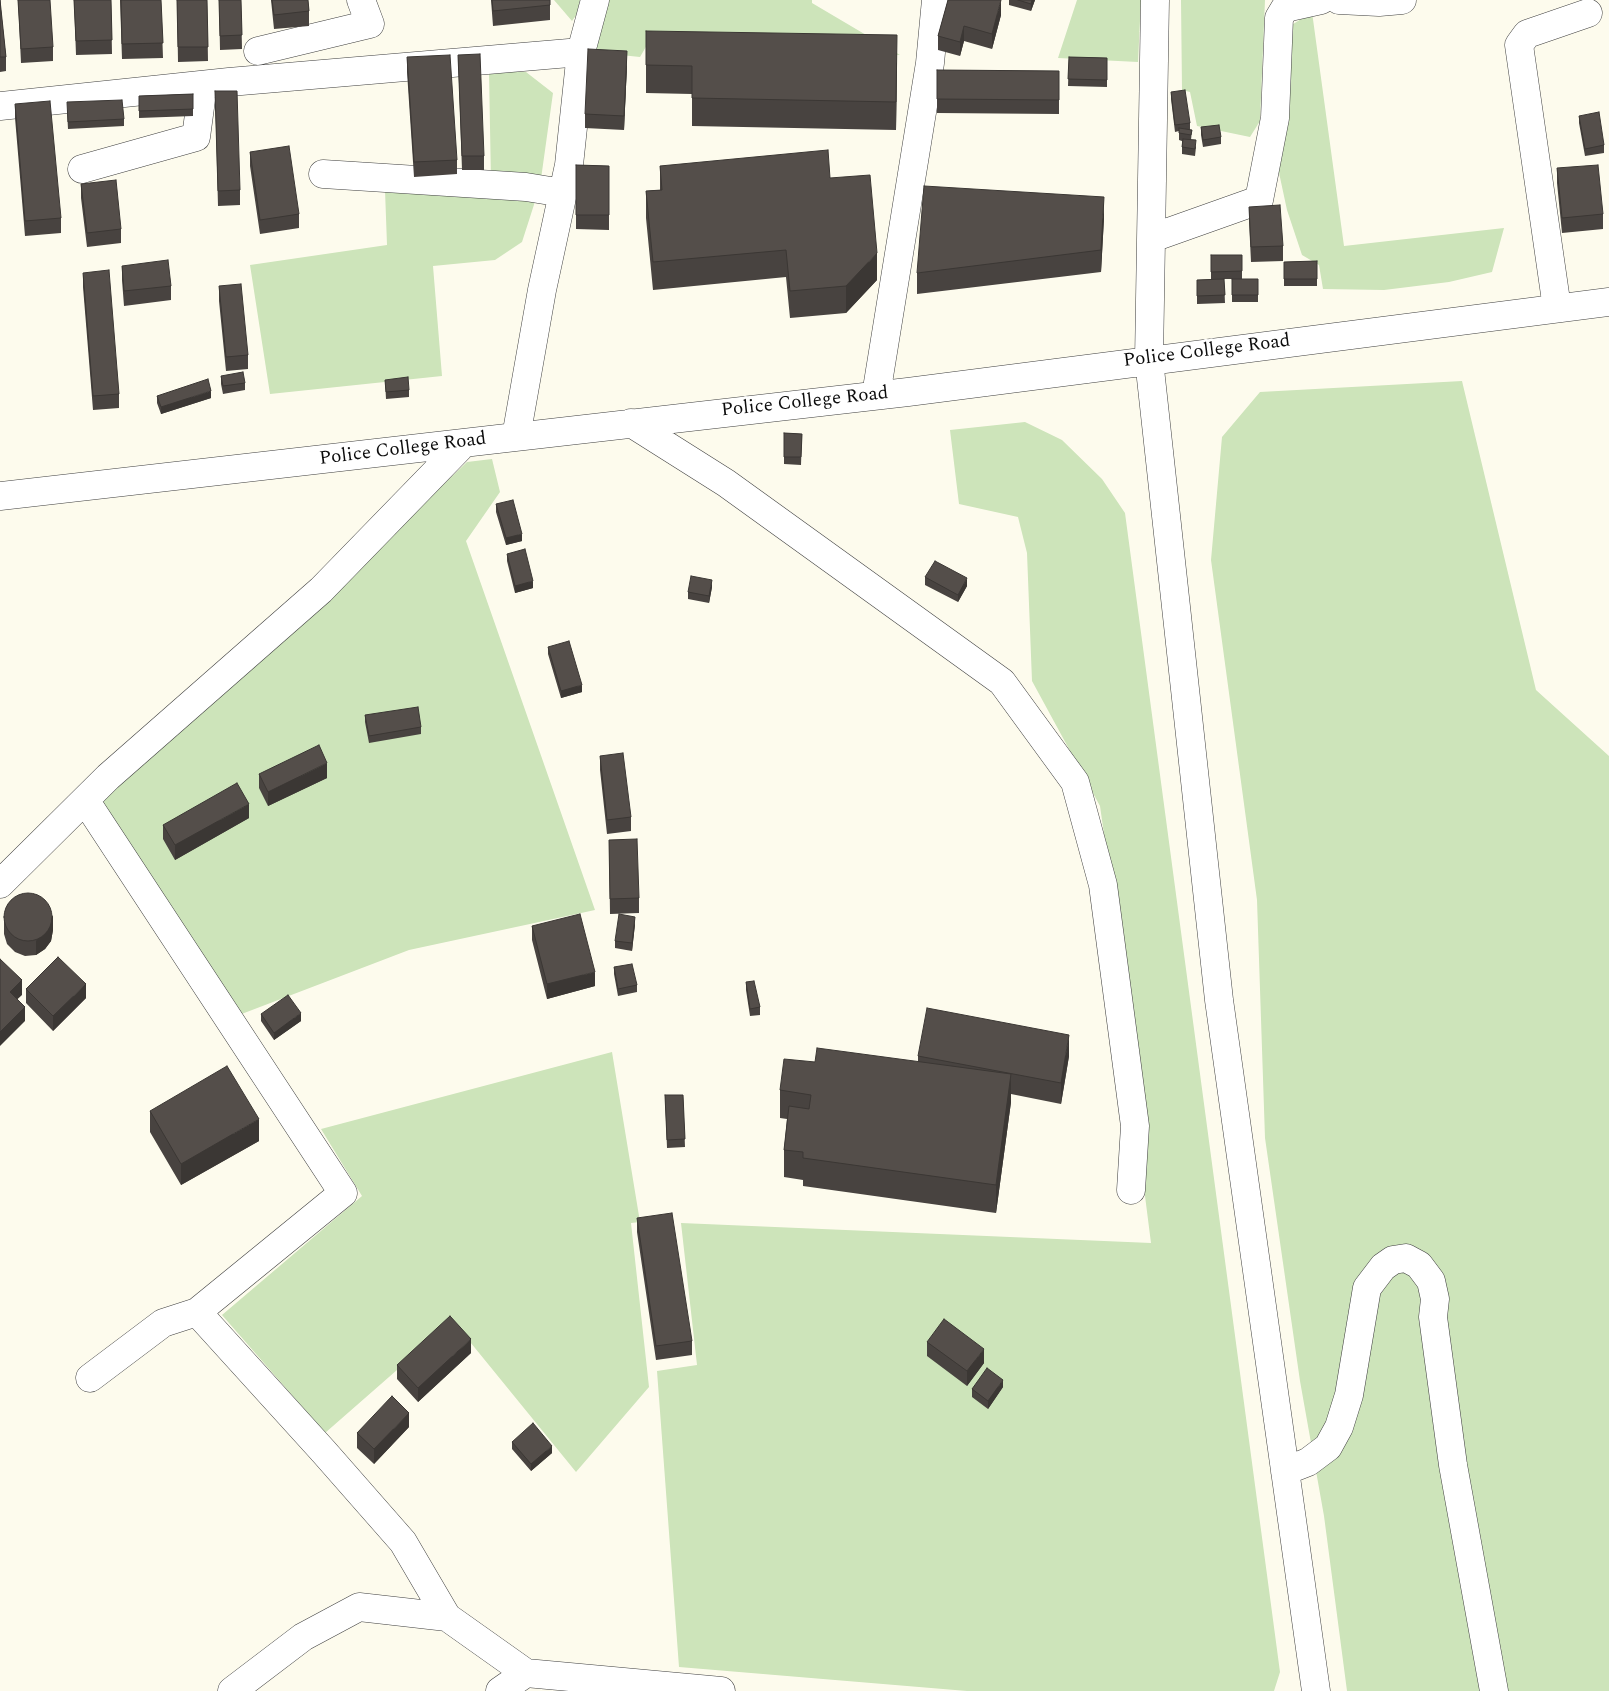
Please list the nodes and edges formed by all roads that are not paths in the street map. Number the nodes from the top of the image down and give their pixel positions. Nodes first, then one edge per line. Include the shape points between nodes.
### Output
1 (361, 0) edge
2 (595, 0) edge
3 (936, 0) edge
4 (1155, 0) edge
5 (1321, 0) edge
6 (1339, 0) edge
7 (1387, 1) edge
8 (1588, 13) dead end
9 (258, 51) dead end
10 (581, 52) junction
11 (203, 85) junction
12 (0, 106) edge
13 (82, 169) dead end
14 (323, 174) dead end
15 (563, 193) junction
16 (1152, 238) junction
17 (1609, 302) edge
18 (1557, 308) junction
19 (1149, 360) junction
20 (876, 395) junction
21 (631, 423) junction
22 (516, 437) junction
23 (464, 443) junction
24 (0, 496) edge
25 (85, 800) junction
26 (0, 884) edge
27 (1130, 1190) dead end
28 (196, 1312) junction
29 (90, 1378) dead end
30 (1285, 1471) junction
31 (447, 1617) junction
32 (526, 1673) junction
33 (232, 1691) edge
34 (500, 1691) edge
35 (722, 1691) edge
36 (1316, 1691) edge
37 (1494, 1691) edge

1 - 9 street via 370,24
2 - 10 street
3 - 20 street via 927,82
4 - 16 street
5 - 16 street via 1285,8 1279,18 1275,118 1259,200
6 - 7 street
8 - 18 street via 1528,34 1519,46
10 - 11 street
10 - 15 street
11 - 12 street
11 - 13 street via 196,137
14 - 15 street via 526,187
15 - 22 street
16 - 19 street
17 - 18 street, Police College Road
18 - 19 street, Police College Road
19 - 20 street, Police College Road
19 - 30 street via 1219,1000
20 - 21 street, Police College Road
21 - 22 street, Police College Road
21 - 27 street via 726,483 1002,682 1075,782 1103,885 1135,1126
22 - 23 street, Police College Road
23 - 24 street, Police College Road
23 - 25 street via 322,590
25 - 26 street
25 - 28 street via 343,1193
28 - 29 street via 163,1323
28 - 31 street via 403,1542
30 - 36 street
30 - 37 street via 1308,1462 1328,1447 1339,1427 1349,1395 1367,1288 1383,1267 1393,1260 1406,1258 1419,1265 1431,1280 1435,1299 1433,1317 1453,1465
31 - 32 street
31 - 33 street via 358,1607 303,1637
32 - 34 street
32 - 35 street

